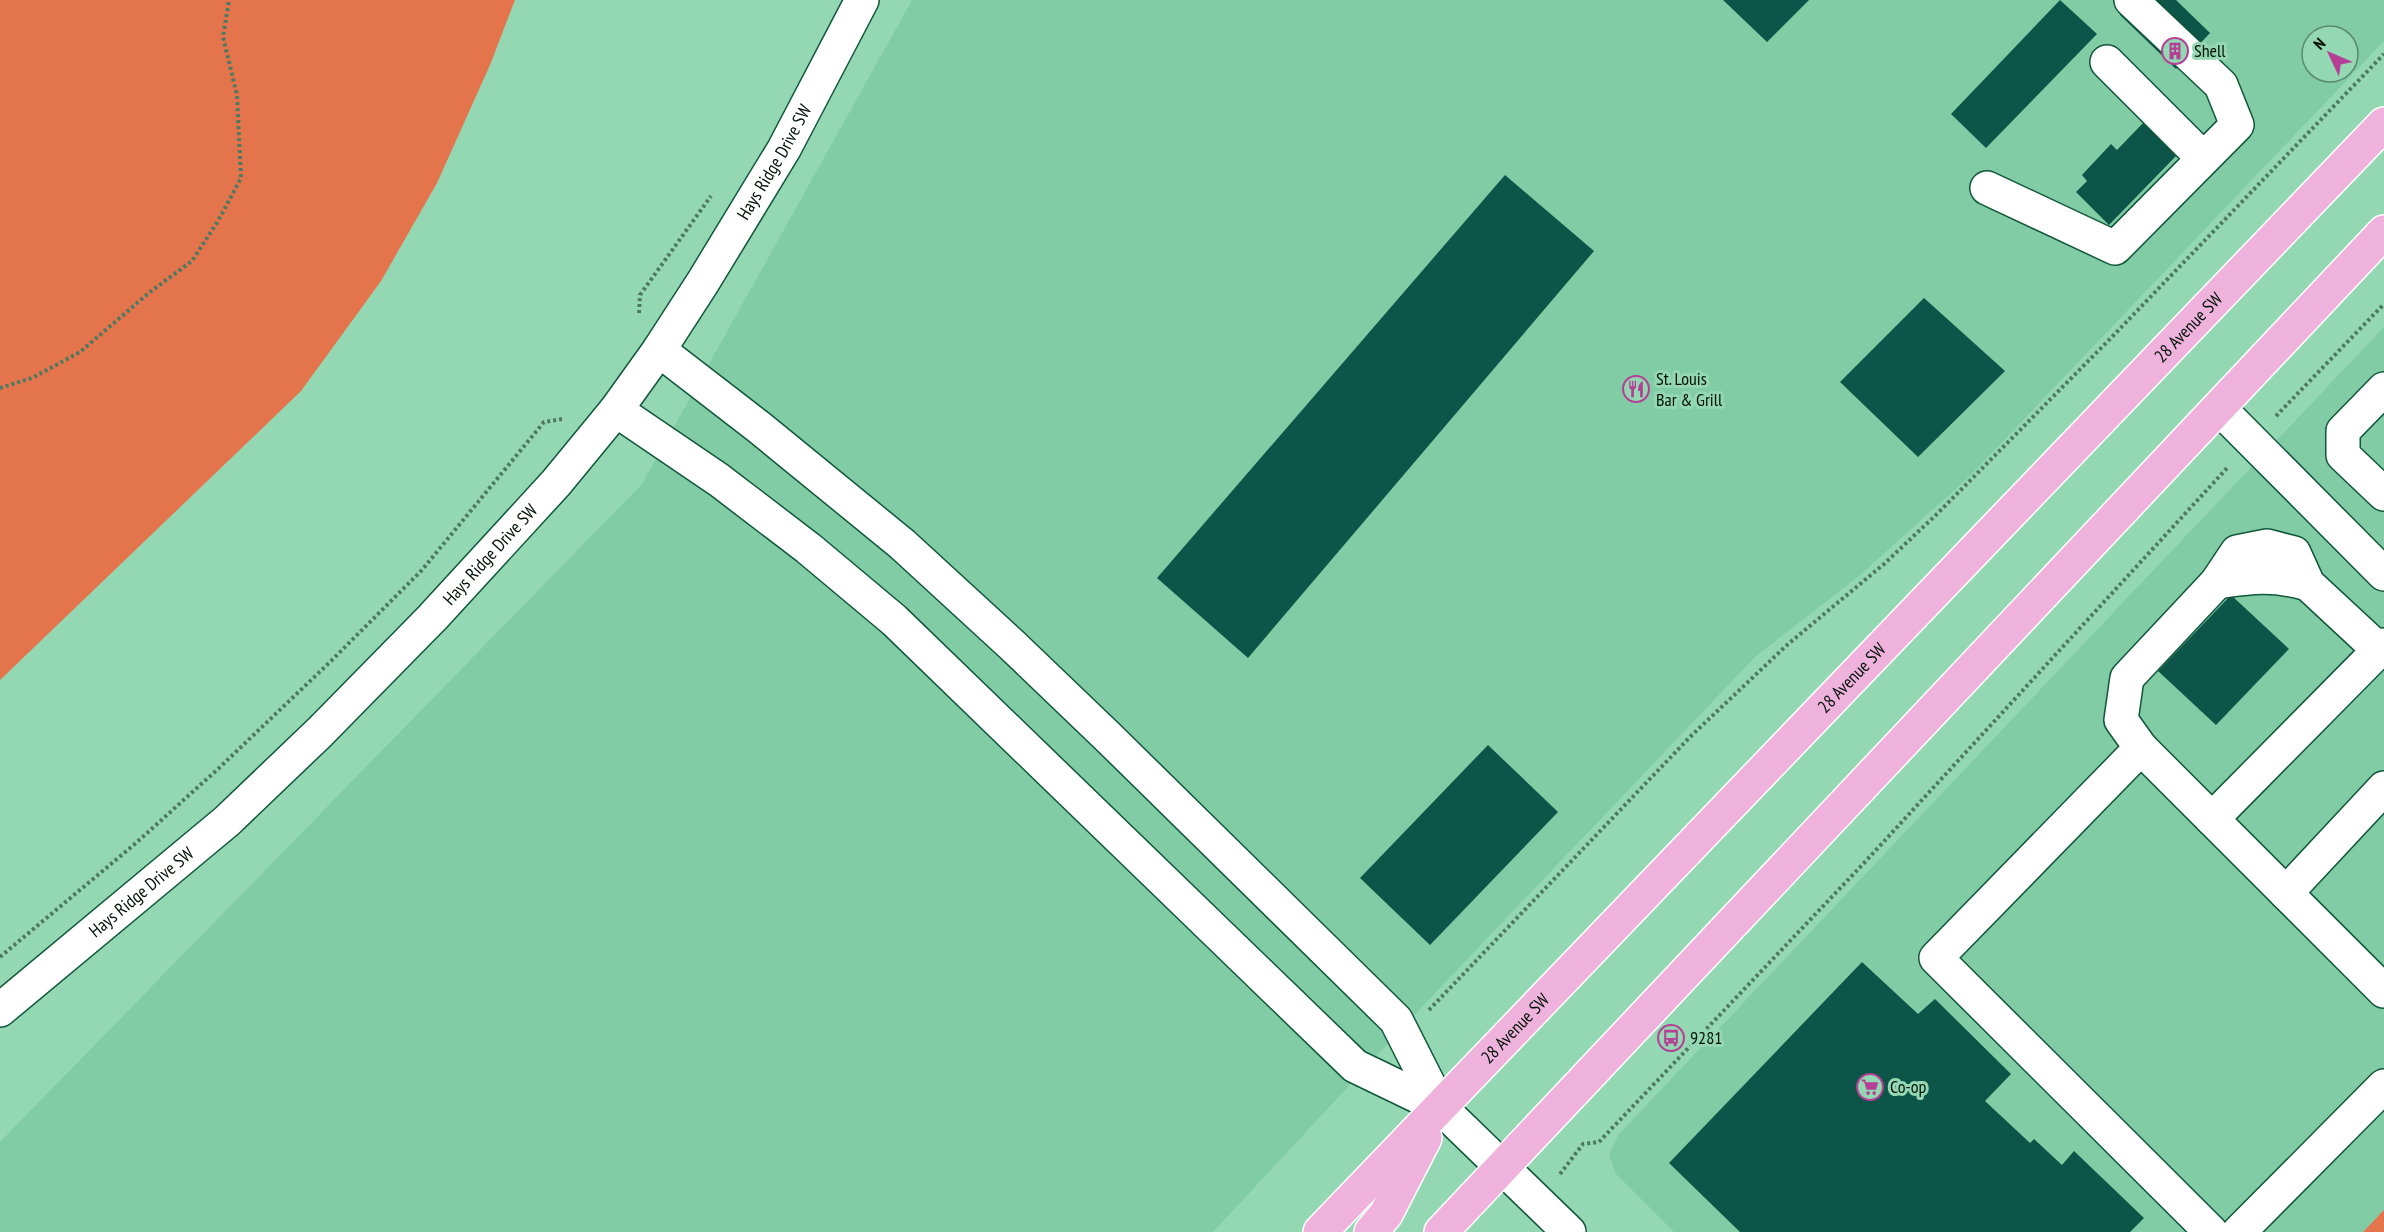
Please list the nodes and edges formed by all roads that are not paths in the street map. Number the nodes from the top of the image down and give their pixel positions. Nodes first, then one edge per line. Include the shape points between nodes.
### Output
1 (862, 0) edge
2 (2131, 0) edge
3 (2107, 62) dead end
4 (2384, 124) edge
5 (2204, 158) junction
6 (1987, 188) dead end
7 (2384, 232) edge
8 (659, 350) junction
9 (2384, 389) edge
10 (2219, 408) junction
11 (616, 410) junction
12 (2381, 486) edge
13 (2384, 574) edge
14 (2381, 648) edge
15 (2141, 748) junction
16 (2384, 788) edge
17 (2212, 819) junction
18 (2286, 893) junction
19 (2384, 991) edge
20 (0, 1010) edge
21 (2384, 1086) edge
22 (1440, 1107) junction
23 (1503, 1168) junction
24 (1320, 1232) edge
25 (1371, 1232) edge
26 (1441, 1232) edge
27 (1569, 1232) edge
28 (2211, 1232) edge
29 (2239, 1232) edge

1 - 8 street, Hays Ridge Drive SW via 784,148
2 - 5 street via 2221,85 2236,125
3 - 5 street
4 - 22 main road, 28 Avenue SW
5 - 6 street via 2115,248
7 - 10 main road
8 - 11 street, Hays Ridge Drive SW
8 - 22 street via 902,544 1100,729 1396,1020
9 - 12 street via 2343,431 2343,455
10 - 13 street
10 - 23 main road
11 - 20 street, Hays Ridge Drive SW via 556,483 440,610 320,732 227,821
11 - 22 street via 719,480 894,620 1355,1066
14 - 15 street via 2308,584 2294,553 2267,546 2237,552 2217,582 2127,678 2121,720
14 - 17 street
15 - 17 street
15 - 28 street via 1936,958
16 - 18 street
17 - 18 street
18 - 19 street
21 - 29 street
22 - 23 street
22 - 24 main road, 28 Avenue SW
22 - 25 main road via 1386,1214
23 - 26 main road
23 - 27 street

